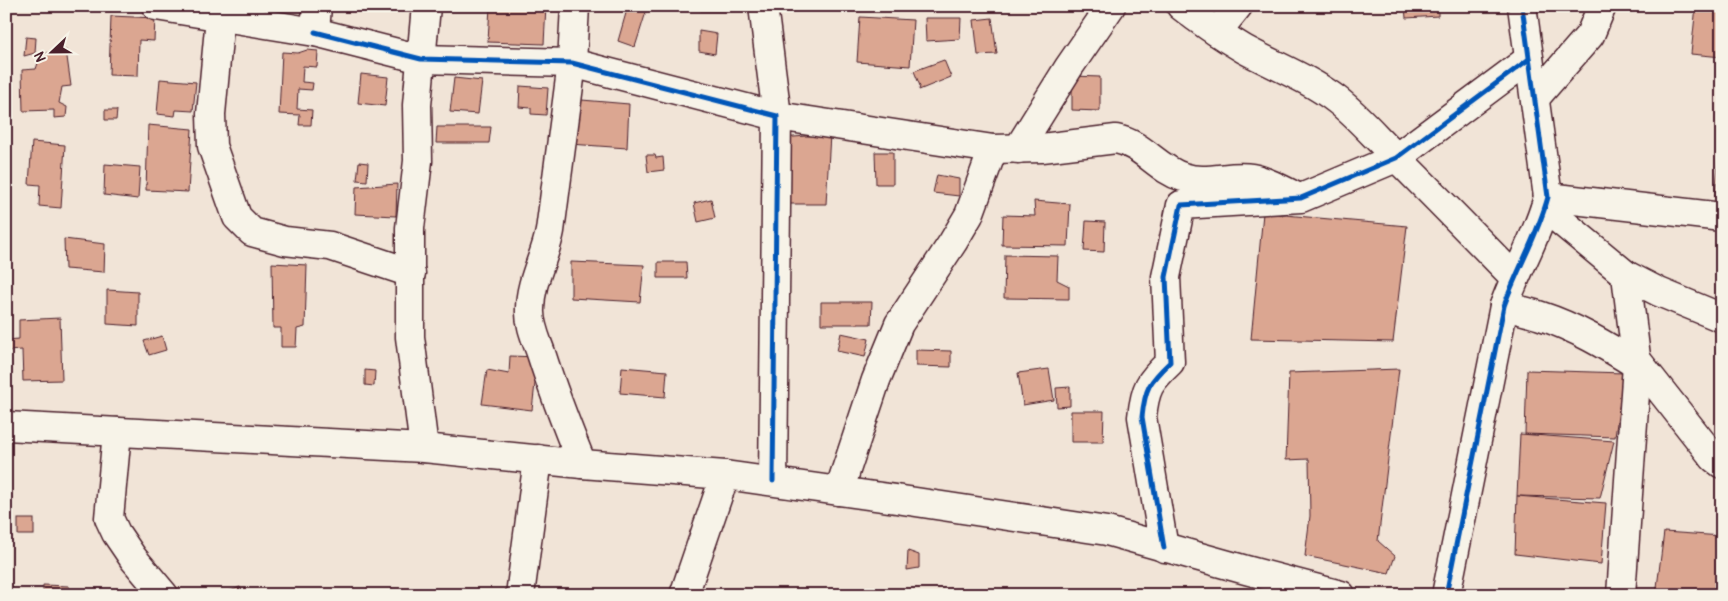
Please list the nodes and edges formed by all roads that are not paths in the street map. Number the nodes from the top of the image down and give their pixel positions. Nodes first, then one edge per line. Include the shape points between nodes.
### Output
1 (156, 6) edge
2 (426, 6) edge
3 (575, 6) edge
4 (763, 6) edge
5 (1111, 6) edge
6 (1181, 6) edge
7 (1238, 6) edge
8 (1522, 6) edge
9 (1602, 6) edge
10 (220, 17) junction
11 (316, 19) edge
12 (1214, 21) edge
13 (1529, 58) junction
14 (421, 59) junction
15 (572, 62) junction
16 (1535, 98) junction
17 (777, 116) junction
18 (1006, 149) junction
19 (1396, 158) junction
20 (1301, 198) junction
21 (1547, 202) junction
22 (1722, 217) edge
23 (411, 273) junction
24 (1626, 274) junction
25 (1514, 277) junction
26 (1504, 306) junction
27 (1722, 318) edge
28 (1637, 362) junction
29 (6, 426) edge
30 (117, 432) junction
31 (424, 448) junction
32 (1719, 456) edge
33 (538, 459) junction
34 (582, 464) junction
35 (725, 475) junction
36 (773, 482) junction
37 (839, 490) junction
38 (1164, 548) junction
39 (164, 595) edge
40 (520, 595) edge
41 (684, 595) edge
42 (1341, 595) edge
43 (1446, 595) edge
44 (1622, 595) edge

1 - 10 street
2 - 14 street
3 - 15 street
4 - 17 street
5 - 18 street
6 - 12 street
7 - 12 street
8 - 13 street
9 - 16 street via 1590,35
10 - 11 street
10 - 23 street via 211,114 212,146 237,217 252,232 285,241 330,246
11 - 14 street
12 - 19 street via 1244,49 1317,86 1338,101
13 - 16 street
13 - 19 street
14 - 15 street
14 - 23 street via 417,105 418,162 410,228
15 - 17 street
15 - 34 street via 548,238 531,293 530,310 532,326 558,407
16 - 21 street
17 - 18 street
17 - 36 street
18 - 20 street via 1116,139 1135,146 1183,178 1211,181 1253,178
18 - 37 street via 953,242 899,324 876,380
19 - 20 street
19 - 25 street
20 - 38 street via 1181,205 1166,277 1170,362 1144,395 1142,417
21 - 22 street
21 - 24 street
21 - 25 street via 1542,221
23 - 31 street via 410,337
24 - 27 street via 1659,292
24 - 28 street
25 - 26 street
26 - 28 street via 1542,316
26 - 43 street
28 - 32 street
28 - 44 street
29 - 30 street
30 - 31 street
30 - 39 street via 109,518 133,558
31 - 33 street
33 - 34 street
33 - 40 street
34 - 35 street
35 - 36 street
35 - 41 street
36 - 37 street
37 - 38 street via 1107,531
38 - 42 street

